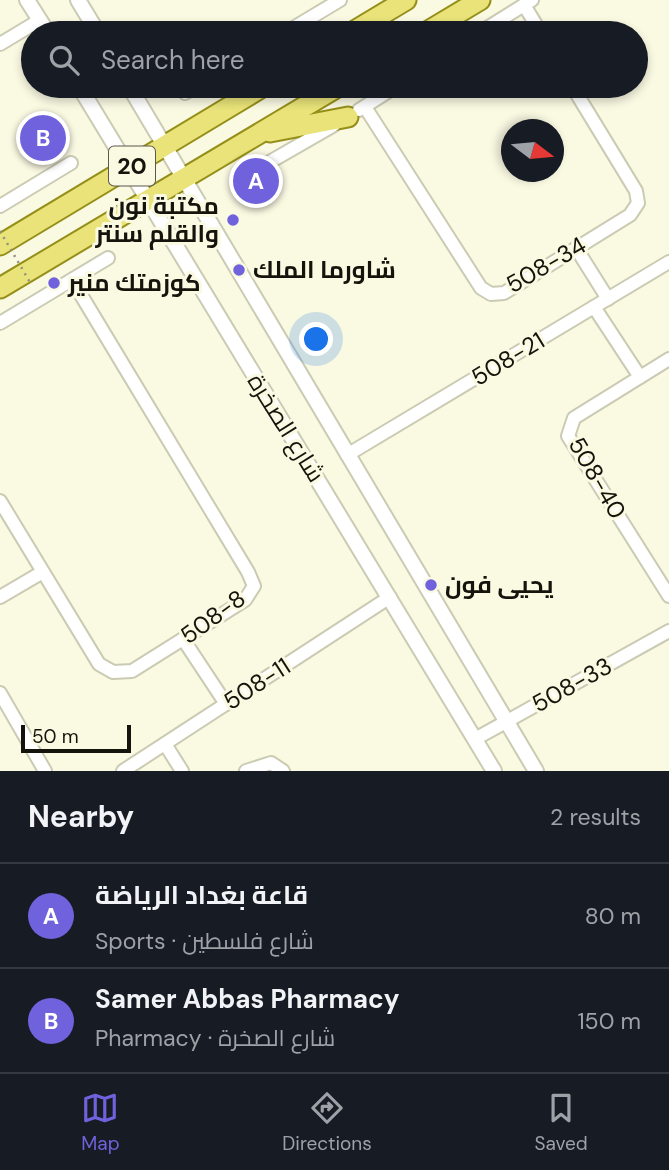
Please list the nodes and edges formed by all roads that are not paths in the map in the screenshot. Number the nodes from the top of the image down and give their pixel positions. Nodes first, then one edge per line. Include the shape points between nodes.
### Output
1 (27, 0) edge
2 (78, 0) edge
3 (340, 0) edge
4 (406, 0) edge
5 (480, 0) edge
6 (528, 3) edge
7 (40, 21) edge
8 (91, 21) edge
9 (305, 21) edge
10 (371, 21) edge
11 (445, 21) edge
12 (499, 21) edge
13 (536, 21) edge
14 (21, 36) edge
15 (0, 44) edge
16 (86, 98) edge
17 (136, 98) edge
18 (227, 98) edge
19 (244, 98) edge
20 (319, 98) edge
21 (378, 98) edge
22 (579, 98) edge
23 (356, 112) junction
24 (213, 116) junction
25 (262, 133) junction
26 (164, 146) junction
27 (71, 163) dead end
28 (128, 168) junction
29 (254, 171) dead end
30 (185, 179) junction
31 (148, 202) junction
32 (0, 206) edge
33 (0, 245) edge
34 (576, 248) junction
35 (108, 258) dead end
36 (669, 262) edge
37 (72, 280) junction
38 (0, 288) edge
39 (608, 299) junction
40 (594, 307) junction
41 (0, 323) edge
42 (669, 359) edge
43 (640, 377) junction
44 (347, 456) junction
45 (0, 501) edge
46 (41, 573) junction
47 (669, 596) edge
48 (0, 597) edge
49 (390, 597) junction
50 (669, 631) edge
51 (183, 639) junction
52 (0, 693) edge
53 (226, 704) junction
54 (506, 721) junction
55 (475, 739) junction
56 (166, 744) junction
57 (45, 771) edge
58 (123, 771) edge
59 (182, 771) edge
60 (246, 771) edge
61 (283, 771) edge
62 (494, 771) edge
63 (536, 771) edge

1 - 7 street
2 - 8 street
3 - 9 street
4 - 10 main road
5 - 11 main road
6 - 12 street
6 - 13 street
14 - 15 street
16 - 28 street, شارع الصخرة
17 - 26 street, شارع الصخرة
18 - 24 main road
19 - 24 main road, 20
20 - 25 main road, 20
21 - 23 street
22 - 34 street, 508-34 via 636,191 638,202 630,215
23 - 25 main road via 301,128
23 - 29 street
23 - 34 street, 508-34 via 481,288 491,294 504,293
24 - 26 main road, 20
25 - 30 main road, 20
26 - 28 main road, 20
26 - 30 street, شارع الصخرة
27 - 32 street
28 - 31 street, شارع الصخرة
28 - 33 main road, 20
30 - 31 main road, 20
30 - 44 street, شارع الصخرة
31 - 38 main road, 20
31 - 49 street, شارع الصخرة
34 - 39 street
35 - 37 street
36 - 39 street, 508-21
37 - 41 street
37 - 51 street, 508-8 via 254,586 245,600
39 - 40 street, 508-21
40 - 43 street
40 - 44 street, 508-21
42 - 43 street, 508-40
43 - 47 street, 508-40 via 574,418 568,436
44 - 54 street, شارع الصخرة
45 - 46 street, 508-8
46 - 48 street
46 - 51 street, 508-8 via 99,664 113,672 132,671
49 - 53 street, 508-11
49 - 55 street, شارع الصخرة
50 - 54 street, 508-33
51 - 53 street
52 - 57 street
53 - 56 street, 508-11
54 - 55 street, 508-33
54 - 63 street, شارع الصخرة
55 - 62 street, شارع الصخرة
56 - 58 street, 508-11
56 - 59 street
60 - 61 street via 271,763

